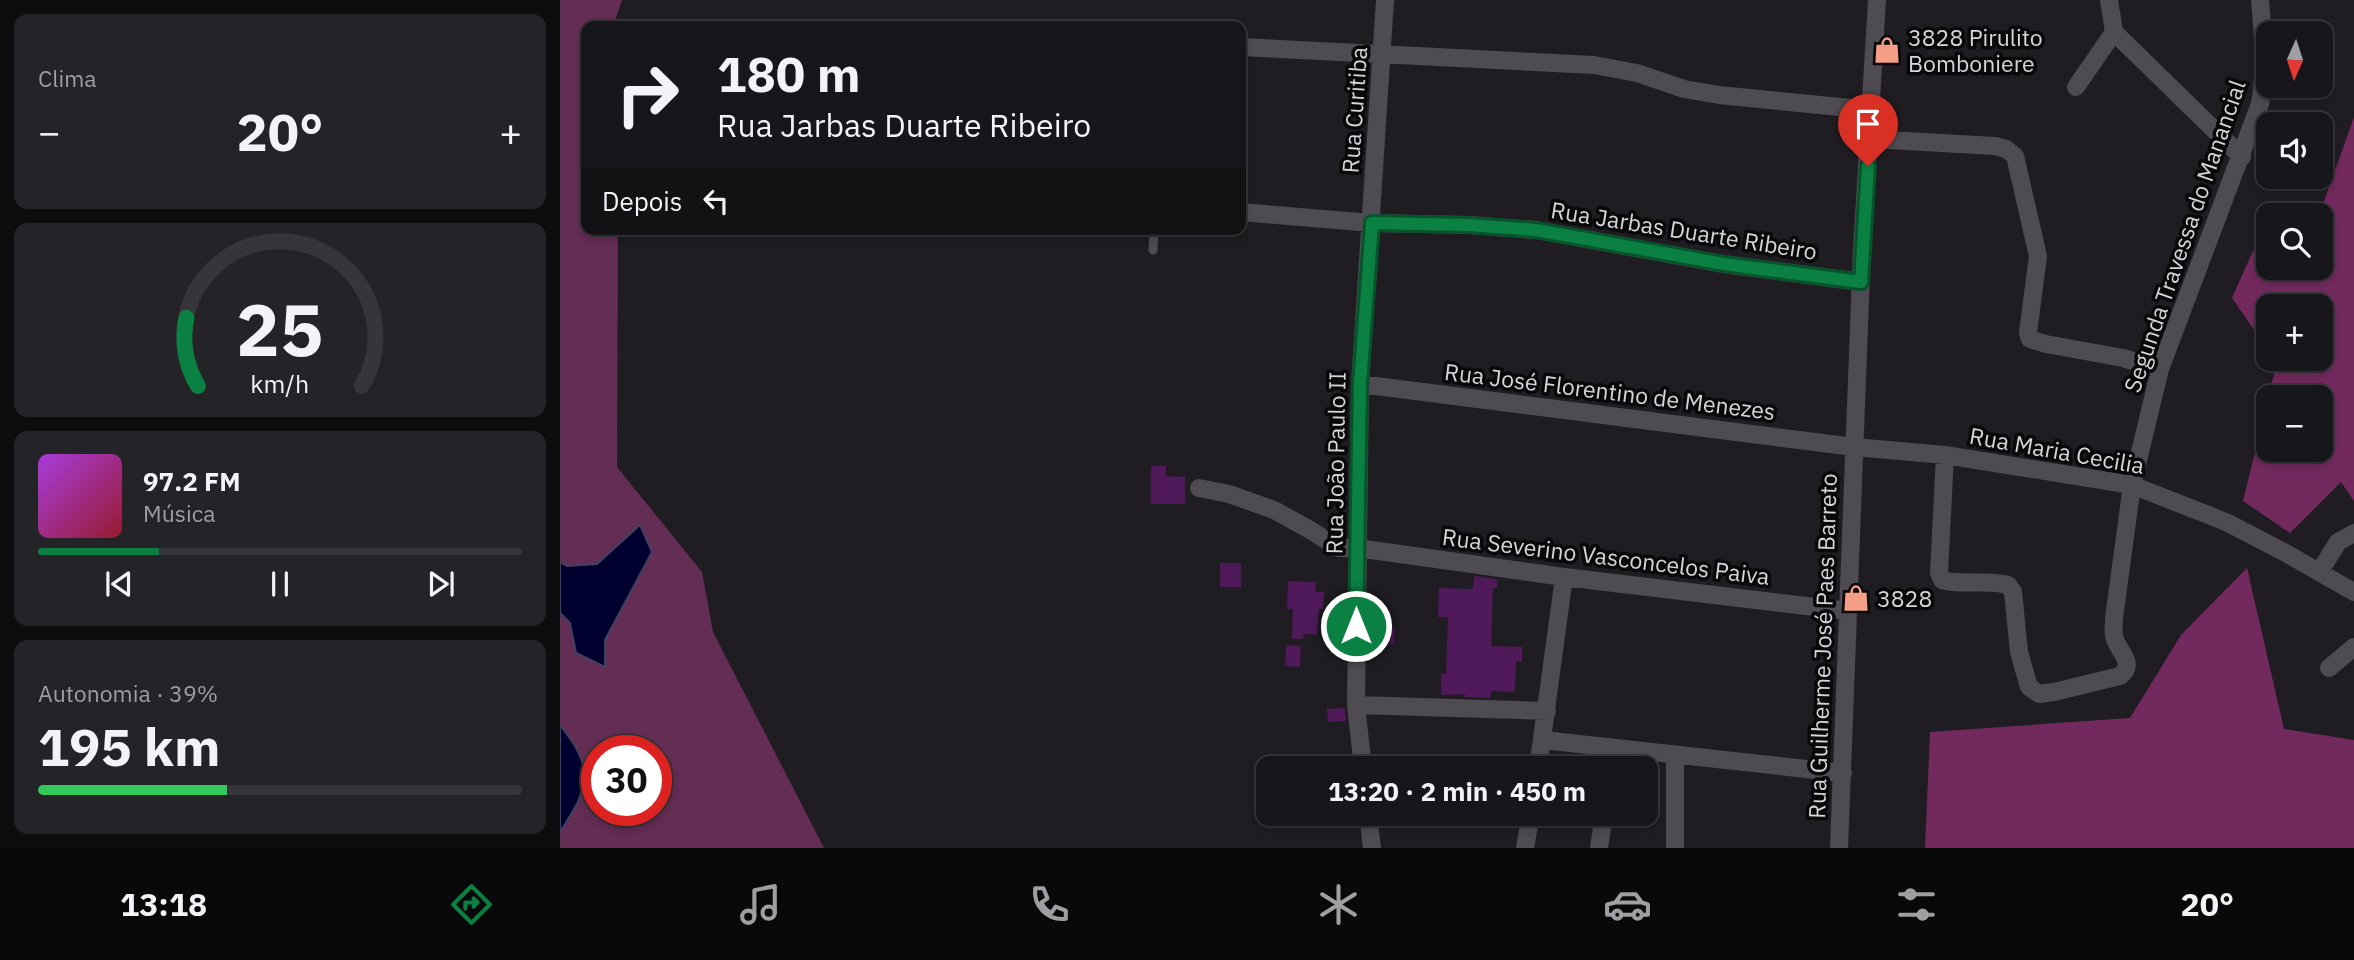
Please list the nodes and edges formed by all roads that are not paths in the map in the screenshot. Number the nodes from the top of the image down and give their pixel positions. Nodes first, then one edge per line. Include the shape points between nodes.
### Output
1 (1385, 0) edge
2 (1877, 0) edge
3 (2109, 0) edge
4 (2260, 0) edge
5 (2114, 32) junction
6 (1246, 47) edge
7 (1382, 55) junction
8 (2076, 87) dead end
9 (1870, 110) junction
10 (1870, 139) junction
11 (2242, 157) junction
12 (1246, 212) edge
13 (1372, 223) junction
14 (1154, 235) edge
15 (1153, 250) dead end
16 (1861, 282) junction
17 (2160, 369) junction
18 (1360, 384) junction
19 (1854, 447) junction
20 (1945, 455) junction
21 (2132, 485) junction
22 (1199, 488) dead end
23 (2354, 533) edge
24 (1357, 548) junction
25 (2320, 571) junction
26 (1564, 577) junction
27 (2354, 592) edge
28 (1848, 611) junction
29 (2354, 647) edge
30 (2329, 668) dead end
31 (1356, 705) junction
32 (1546, 711) junction
33 (1543, 740) junction
34 (1614, 749) junction
35 (1362, 756) edge
36 (1540, 756) edge
37 (1613, 756) edge
38 (1675, 756) junction
39 (1843, 773) junction
40 (1369, 826) edge
41 (1529, 826) edge
42 (1602, 826) edge
43 (1372, 848) edge
44 (1525, 848) edge
45 (1599, 848) edge
46 (1675, 848) edge
47 (1839, 848) edge

1 - 7 street, Rua Curitiba
2 - 9 street, Rua Guilherme José Paes Barreto
3 - 5 street
4 - 11 street, Segunda Travessa do Manancial via 2264,78
5 - 8 street
5 - 11 street
6 - 7 street
7 - 9 street via 1594,65 1707,93
7 - 13 street, Rua Curitiba
9 - 10 street, Rua Guilherme José Paes Barreto
10 - 16 street, Rua Guilherme José Paes Barreto
10 - 17 street via 1979,144 2006,149 2015,156 2038,256 2029,339
11 - 17 street, Segunda Travessa do Manancial
12 - 13 street, Rua Jarbas Duarte Ribeiro
13 - 16 street, Rua Jarbas Duarte Ribeiro via 1536,230 1724,264
13 - 18 street, Rua João Paulo II
14 - 15 lane
16 - 19 street, Rua Guilherme José Paes Barreto
17 - 21 street, Segunda Travessa do Manancial
18 - 19 street, Rua José Florentino de Menezes
18 - 24 street, Rua João Paulo II
19 - 20 street, Rua Maria Cecilia
19 - 28 street, Rua Guilherme José Paes Barreto
20 - 21 street, Rua Maria Cecilia
20 - 21 street, Segunda Travessa do Manancial via 1938,573 1942,580 1953,583 2008,585 2013,592 2019,652 2029,687 2039,694 2120,676 2128,667 2114,635 2114,618
21 - 25 street, Rua Maria Cecilia via 2226,522
22 - 24 street, Rua Severino Vasconcelos Paiva via 1274,510 1338,548
23 - 25 street via 2339,542
24 - 26 street, Rua Severino Vasconcelos Paiva
24 - 31 street, Rua João Paulo II
25 - 27 street, Rua Maria Cecilia
26 - 28 street, Rua Severino Vasconcelos Paiva
26 - 32 street
28 - 39 street, Rua Guilherme José Paes Barreto
29 - 30 street
31 - 32 street
31 - 35 street, Rua João Paulo II
32 - 33 street
33 - 34 street
33 - 36 street
34 - 37 street
34 - 38 street
38 - 39 street
38 - 46 street
39 - 47 street, Rua Guilherme José Paes Barreto
40 - 43 street
41 - 44 street
42 - 45 street

